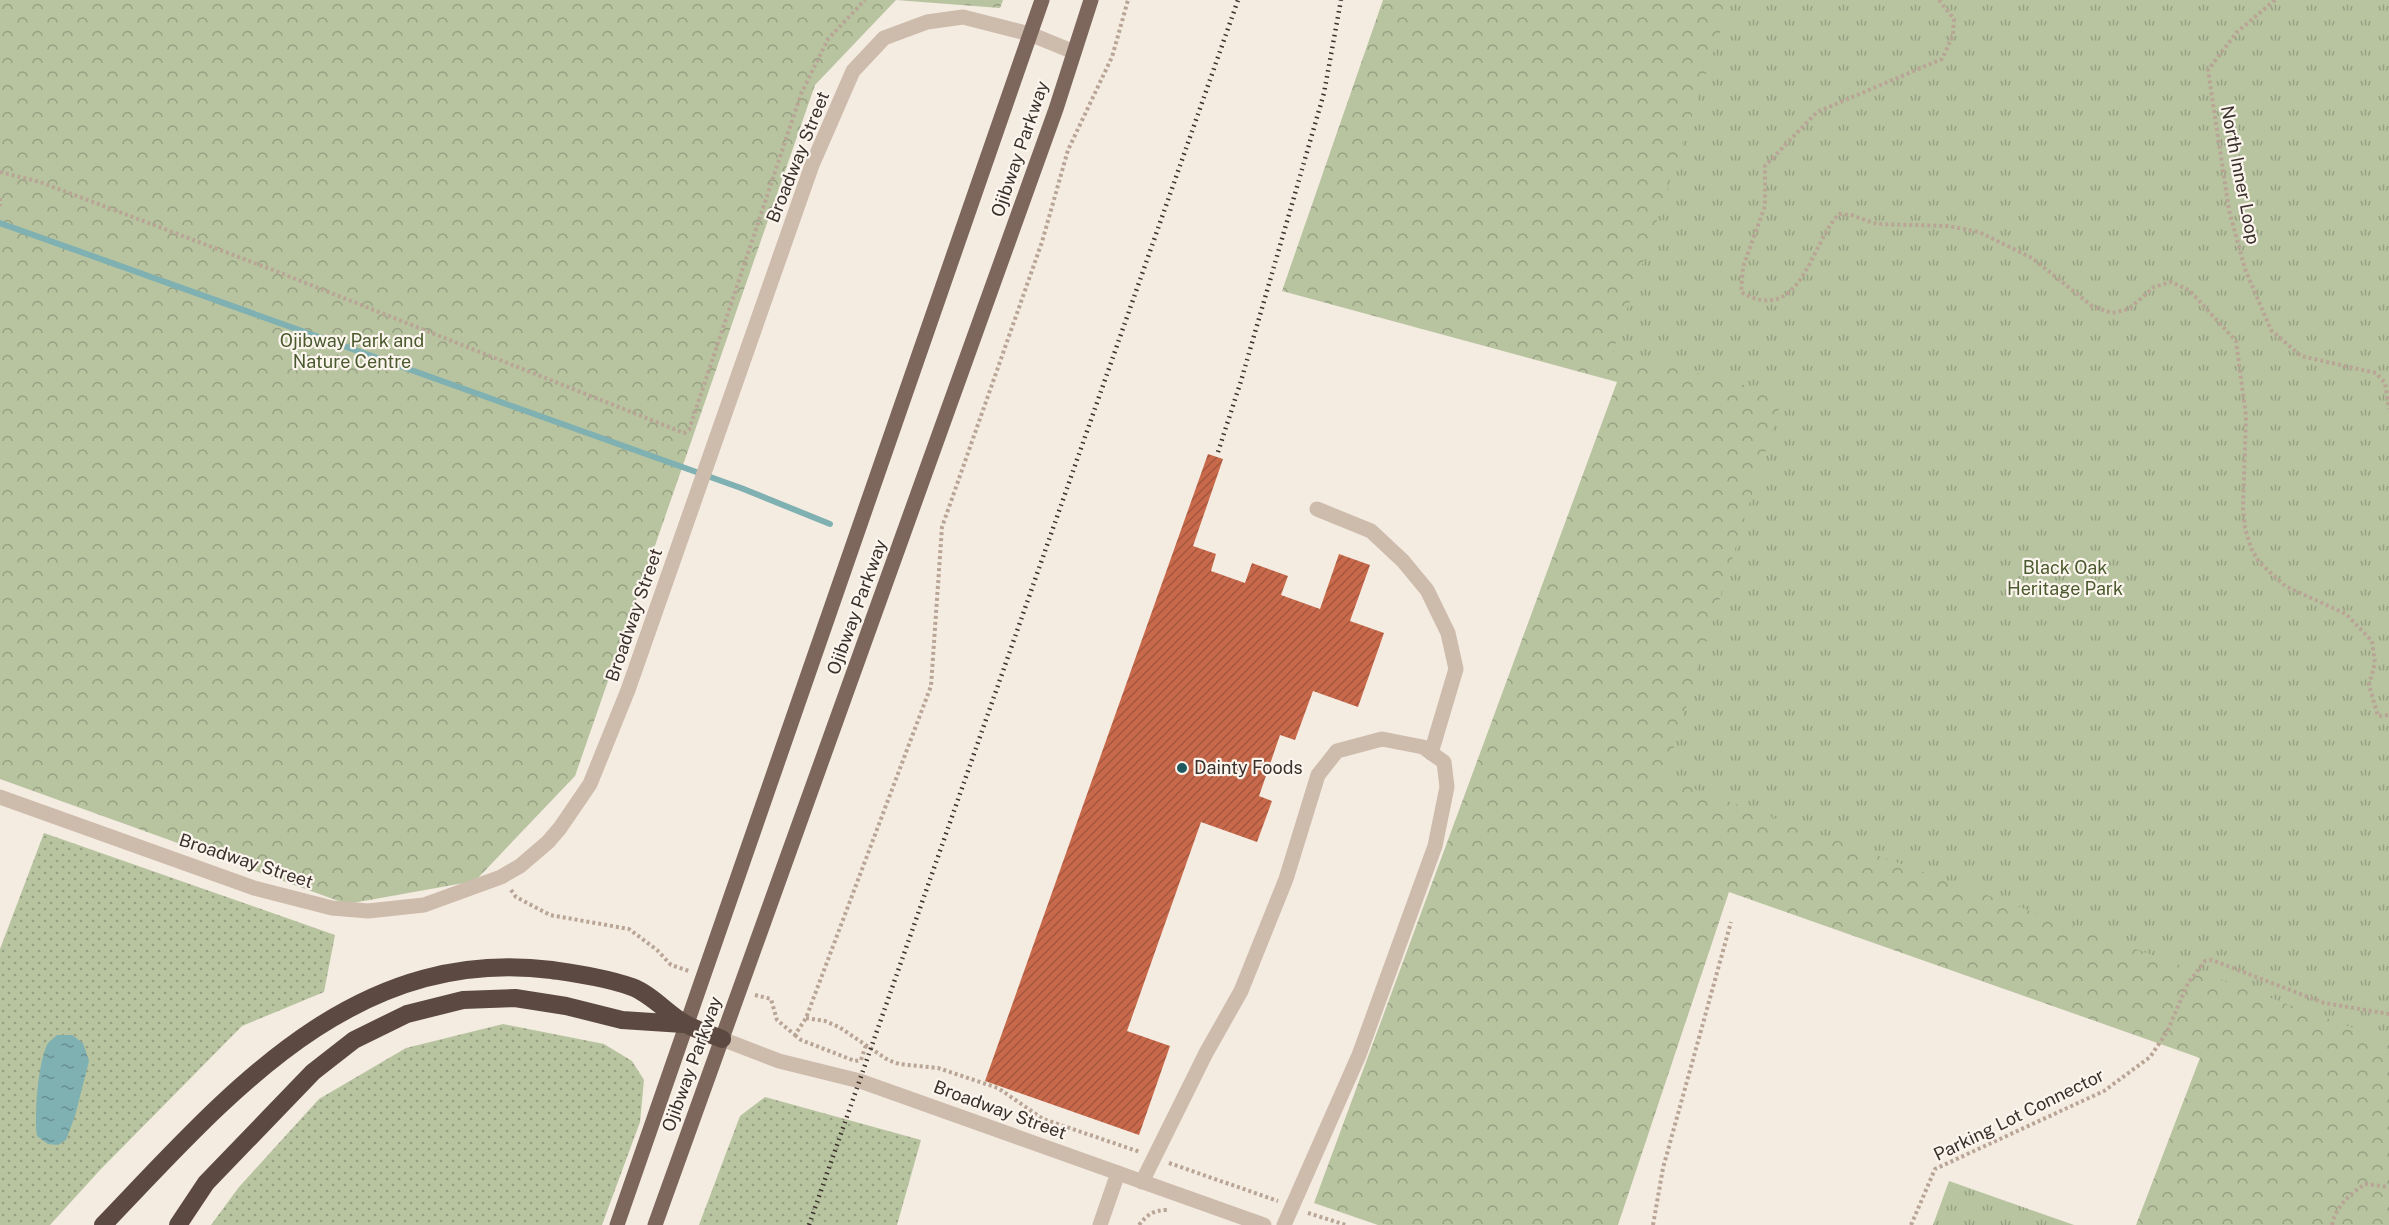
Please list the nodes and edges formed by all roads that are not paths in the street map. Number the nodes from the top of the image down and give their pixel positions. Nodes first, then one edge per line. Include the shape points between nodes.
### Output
1 (1042, 0) edge
2 (1091, 0) edge
3 (1030, 34) junction
4 (1074, 52) junction
5 (1317, 509) dead end
6 (1431, 753) junction
7 (0, 797) edge
8 (685, 1024) junction
9 (722, 1039) junction
10 (1118, 1173) junction
11 (1142, 1182) junction
12 (103, 1225) edge
13 (178, 1225) edge
14 (616, 1225) edge
15 (655, 1225) edge
16 (1100, 1225) edge
17 (1264, 1225) edge
18 (1284, 1225) edge

1 - 3 main road, Ojibway Parkway
2 - 4 main road, Ojibway Parkway
3 - 4 street, Broadway Street
3 - 7 street, Broadway Street via 963,16 927,22 884,38 853,71 812,165 628,690 594,774 560,828 520,866 501,877 424,905 368,911 332,908 254,888
3 - 8 main road, Ojibway Parkway
4 - 9 main road, Ojibway Parkway
5 - 6 street via 1371,531 1403,561 1427,590 1448,633 1455,669
6 - 11 street via 1424,747 1382,740 1337,751 1318,775 1286,879 1241,990
6 - 18 street via 1444,762 1447,787 1435,846 1359,1055
8 - 9 highway
8 - 12 highway via 633,988 578,974 527,967 440,974 394,988 310,1031 266,1064 234,1091
8 - 13 highway via 622,1020 515,999 464,1000 407,1014 354,1040 312,1072 206,1183
8 - 14 main road, Ojibway Parkway
9 - 10 street, Broadway Street via 779,1061 860,1081
9 - 15 main road, Ojibway Parkway
10 - 11 street, Broadway Street
10 - 16 street
11 - 17 street, Broadway Street

